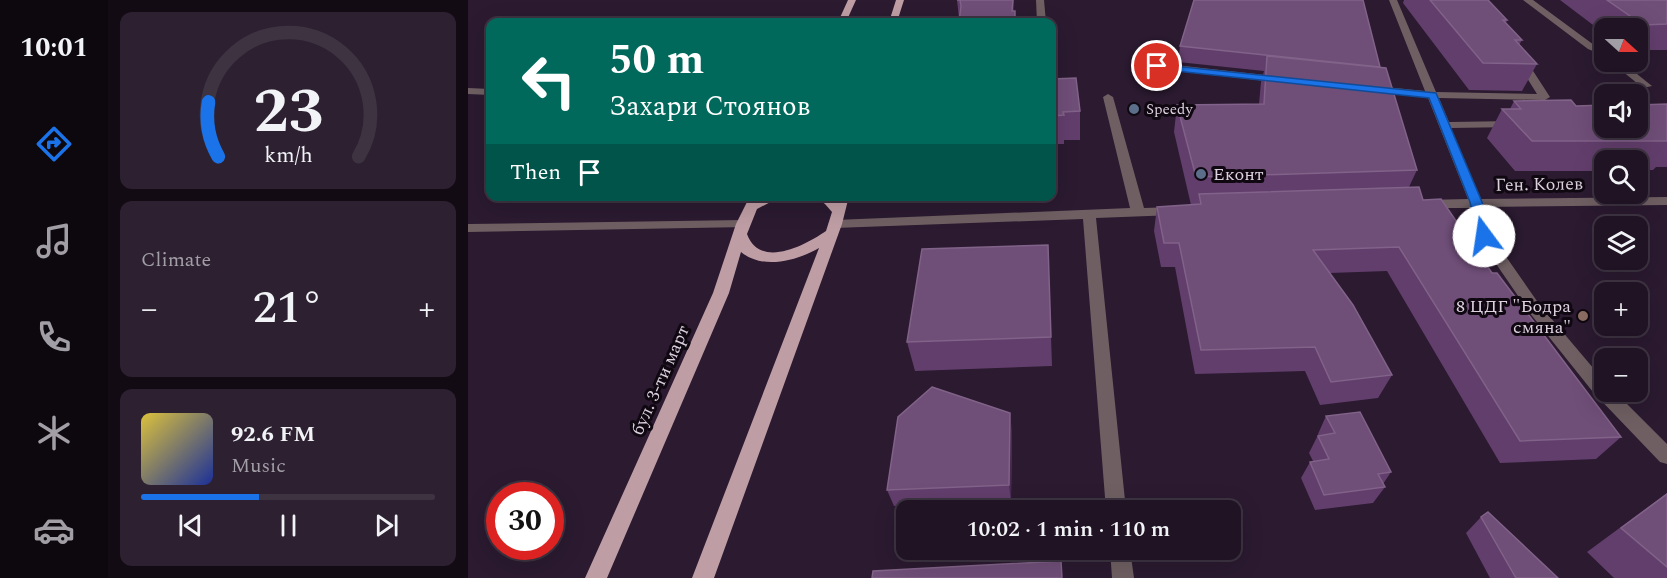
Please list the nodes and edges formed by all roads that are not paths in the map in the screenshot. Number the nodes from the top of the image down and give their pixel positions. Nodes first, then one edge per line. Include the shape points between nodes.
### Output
1 (852, 0) edge
2 (900, 0) edge
3 (1040, 0) edge
4 (1393, 0) edge
5 (1527, 0) edge
6 (844, 18) edge
7 (895, 18) edge
8 (1042, 18) edge
9 (1514, 48) edge
10 (1594, 48) edge
11 (1157, 66) dead end
12 (1629, 72) edge
13 (1295, 81) edge
14 (1644, 84) edge
15 (1364, 88) edge
16 (468, 91) edge
17 (486, 92) edge
18 (1432, 95) junction
19 (1108, 97) dead end
20 (1525, 124) edge
21 (1444, 125) junction
22 (755, 201) edge
23 (830, 201) edge
24 (1667, 201) edge
25 (1476, 202) junction
26 (1406, 205) edge
27 (1185, 211) edge
28 (1138, 213) junction
29 (1089, 214) junction
30 (837, 216) edge
31 (468, 228) edge
32 (741, 229) junction
33 (1667, 456) edge
34 (1115, 500) edge
35 (1121, 560) edge
36 (596, 578) edge
37 (703, 578) edge
38 (1123, 578) edge

1 - 6 main road
2 - 7 main road
3 - 8 street
4 - 18 street
5 - 10 street
9 - 18 street via 1545,97
11 - 13 street
12 - 14 street
15 - 18 street
16 - 17 street
18 - 21 street
19 - 28 street
20 - 21 street
21 - 25 street
22 - 32 main road, бул. 3-ти март
23 - 30 main road
24 - 25 street, Ген. Колев
25 - 26 street, Ген. Колев
25 - 33 street via 1484,236 1542,317 1599,387
27 - 28 street
28 - 29 street
29 - 30 street
29 - 34 street
30 - 32 main road via 815,246 780,257 750,251 744,246
30 - 37 main road
31 - 32 street
32 - 36 main road, бул. 3-ти март via 721,293
35 - 38 street

